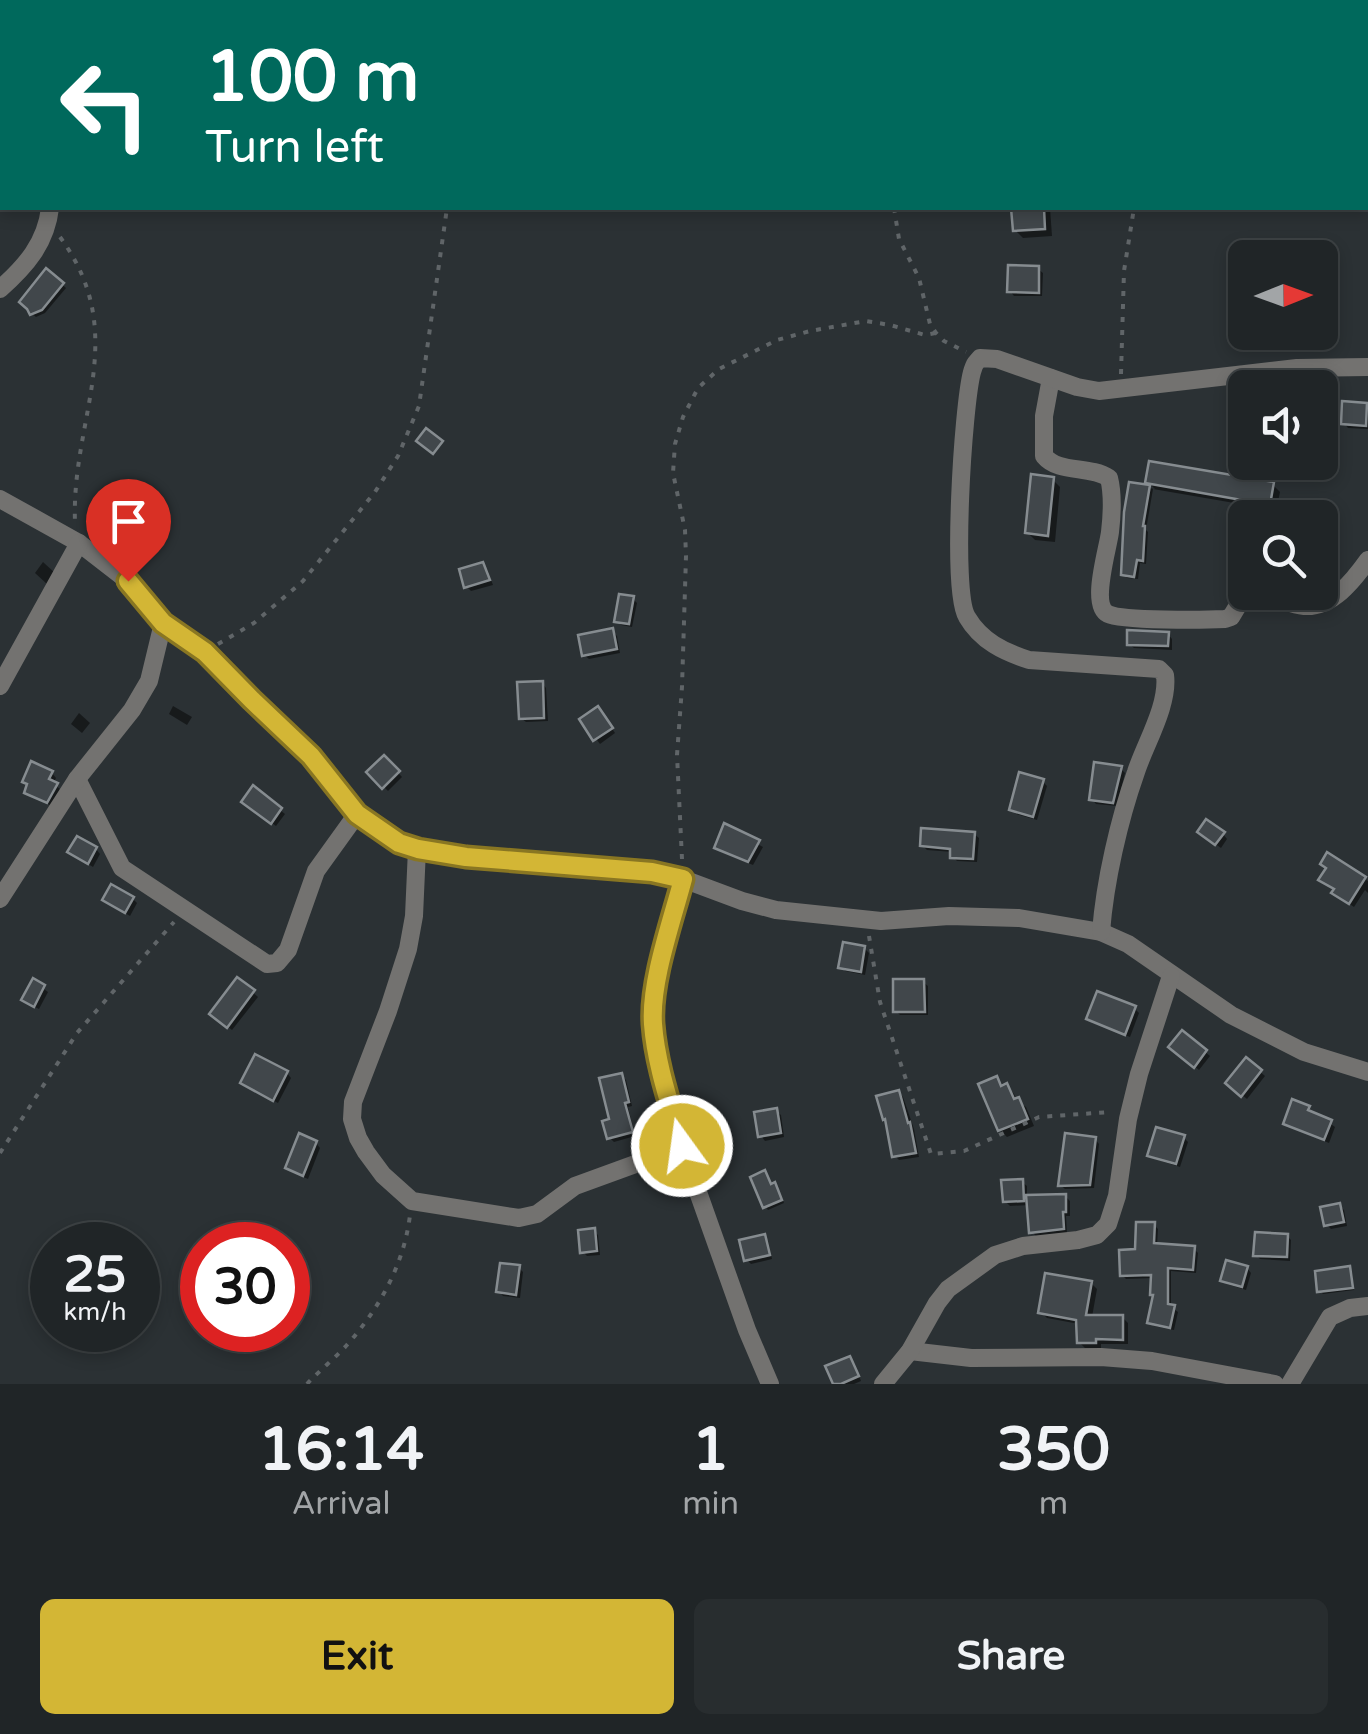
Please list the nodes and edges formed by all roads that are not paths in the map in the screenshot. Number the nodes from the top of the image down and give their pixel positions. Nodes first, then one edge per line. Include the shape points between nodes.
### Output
1 (49, 214) edge
2 (2, 285) edge
3 (1368, 367) edge
4 (1051, 378) junction
5 (0, 499) edge
6 (79, 543) junction
7 (1368, 560) edge
8 (1338, 592) edge
9 (1235, 610) edge
10 (163, 623) junction
11 (0, 686) edge
12 (77, 779) junction
13 (357, 814) junction
14 (418, 849) junction
15 (683, 879) junction
16 (0, 899) edge
17 (1101, 932) junction
18 (1171, 976) junction
19 (1368, 1072) edge
20 (682, 1146) junction
21 (1368, 1306) edge
22 (910, 1351) junction
23 (770, 1384) edge
24 (883, 1384) edge
25 (1275, 1384) edge
26 (1290, 1384) edge

1 - 2 street via 44,238
3 - 4 street via 1297,368 1099,391
4 - 9 street via 1044,456 1053,464 1101,473 1112,488 1103,609 1141,618 1225,619
4 - 17 street via 980,358 972,374 959,583 965,615 1009,654 1159,668 1166,681 1134,775
5 - 6 street
6 - 10 street via 128,581
6 - 11 street
7 - 8 street
10 - 12 street via 149,681
10 - 13 street via 205,652 311,756
12 - 13 street via 122,868 262,962 277,962 288,950 316,871
12 - 16 street
13 - 14 street
14 - 15 street
14 - 20 street via 408,949 351,1111 358,1138 383,1175 412,1200 530,1217 575,1186
15 - 17 street via 776,910 882,922 1019,918
15 - 20 street via 652,1022
17 - 18 street
18 - 19 street via 1304,1052
18 - 22 street via 1130,1111 1115,1207 1102,1231 995,1255 948,1290
20 - 23 street
21 - 26 street via 1330,1317
22 - 24 street
22 - 25 street via 1152,1360

